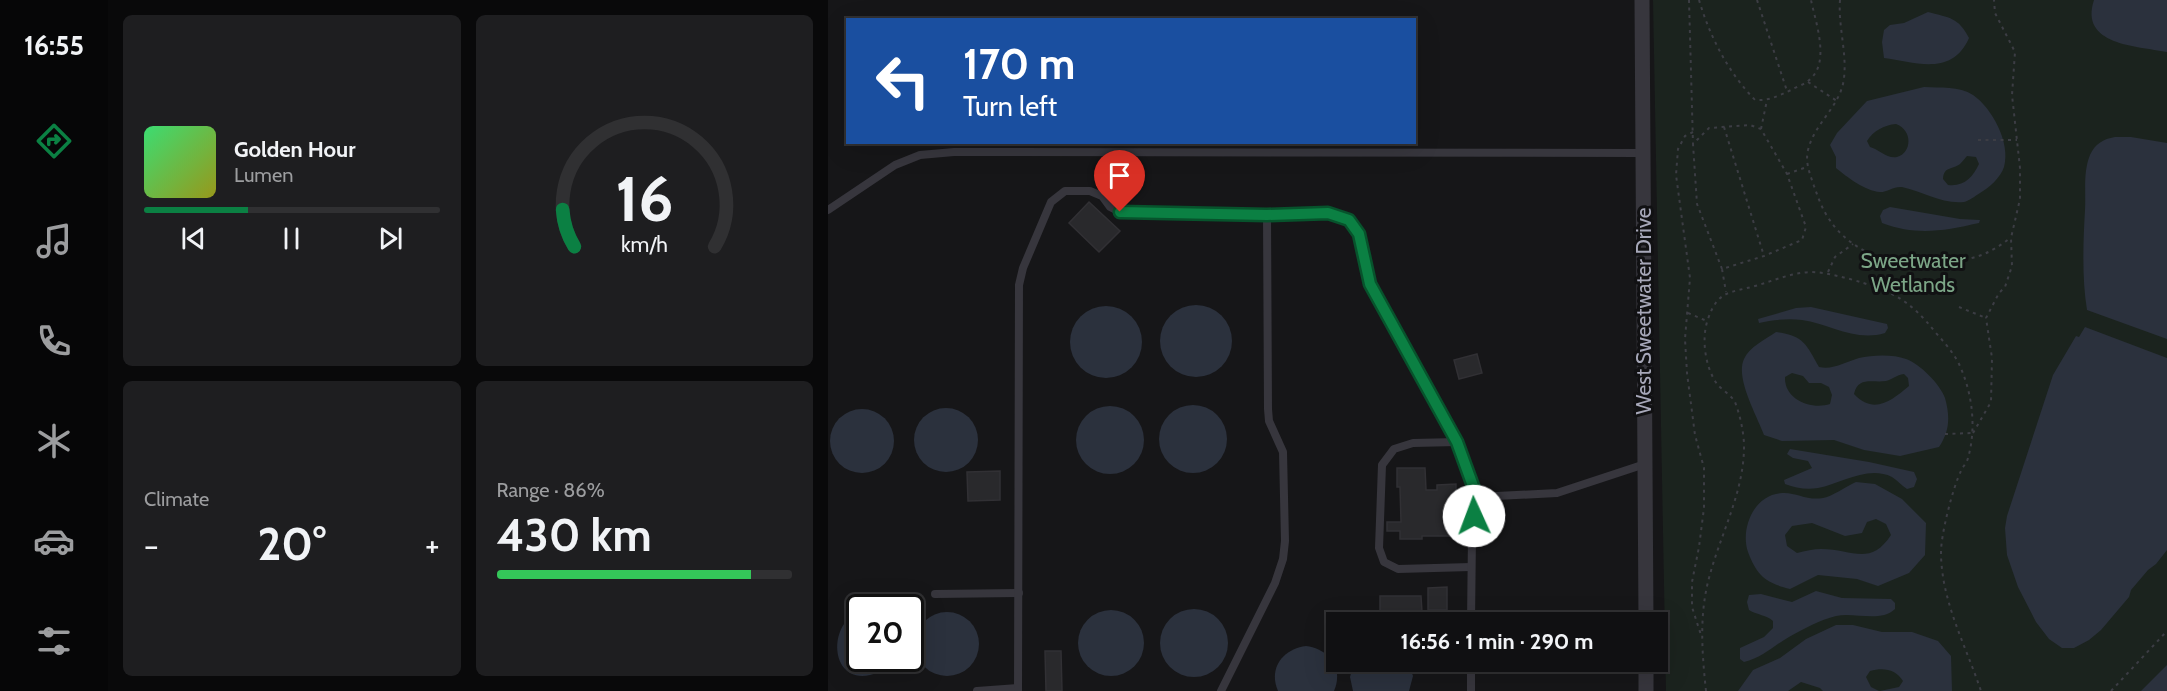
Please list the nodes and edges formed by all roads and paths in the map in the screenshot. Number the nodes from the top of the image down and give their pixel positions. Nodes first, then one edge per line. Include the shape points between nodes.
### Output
1 (1642, 0) edge
2 (1689, 0) edge
3 (1699, 0) edge
4 (1757, 0) edge
5 (1811, 0) edge
6 (1840, 0) edge
7 (1994, 0) edge
8 (1808, 82) junction
9 (1787, 92) junction
10 (1767, 100) junction
11 (1837, 101) junction
12 (1724, 127) junction
13 (1761, 129) junction
14 (1693, 132) junction
15 (1978, 140) dead end
16 (2017, 140) junction
17 (1693, 144) junction
18 (1643, 153) junction
19 (1807, 167) junction
20 (1787, 174) junction
21 (828, 210) edge
22 (1267, 215) junction
23 (2011, 238) junction
24 (1853, 244) junction
25 (1764, 256) junction
26 (1722, 270) junction
27 (1828, 273) junction
28 (1726, 292) junction
29 (1959, 307) dead end
30 (1688, 313) junction
31 (1986, 318) junction
32 (1707, 321) junction
33 (1972, 433) junction
34 (1945, 434) dead end
35 (1457, 442) junction
36 (1645, 464) junction
37 (1477, 497) junction
38 (1471, 567) junction
39 (1019, 593) junction
40 (935, 594) dead end
41 (1471, 612) edge
42 (1646, 612) edge
43 (2167, 631) edge
44 (1702, 638) junction
45 (1471, 672) edge
46 (1646, 672) edge
47 (1018, 690) edge
48 (977, 691) edge
49 (1221, 691) edge
50 (1471, 691) edge
51 (1646, 691) edge
52 (1706, 691) edge
53 (1981, 691) edge
54 (2111, 691) edge

1 - 18 street, West Sweetwater Drive
2 - 14 path
3 - 10 path via 1713,38 1739,84 1755,100
4 - 9 path
5 - 8 path via 1820,64
6 - 11 path via 1844,78
7 - 16 path via 1995,13 2014,52 2012,95
8 - 9 path
8 - 11 path
9 - 10 path
10 - 13 path
11 - 19 path via 1815,130 1807,152
12 - 13 path via 1750,125
12 - 17 path via 1709,128
12 - 25 path
13 - 20 path
14 - 17 path
14 - 30 path via 1685,136 1678,148 1676,175 1690,278
15 - 16 path
16 - 23 path via 2020,199
17 - 26 path via 1697,204
18 - 21 lane via 954,152 921,155 895,165
18 - 36 street, West Sweetwater Drive
19 - 20 path
19 - 24 path via 1829,220
20 - 25 path via 1806,227 1802,240
22 - 35 lane via 1328,213 1349,220 1359,234 1370,284
22 - 39 lane via 1120,212 1090,191 1065,191 1051,202 1019,285
22 - 49 lane via 1269,421 1284,452 1285,541 1275,583
23 - 24 path via 1984,256 1937,262 1900,261
23 - 31 path via 2012,266 2005,287
24 - 27 path via 1834,257
25 - 26 path
26 - 28 path
27 - 28 path via 1778,277
27 - 33 path via 1883,289 1920,312 1958,362 1972,410
28 - 32 path
29 - 31 path
30 - 32 path
30 - 44 path via 1685,339 1690,405 1704,468 1704,508 1692,582 1692,606
31 - 33 path via 1992,358 1991,402
32 - 44 path via 1705,348 1711,373 1718,386 1734,400 1743,430 1744,465 1710,574
33 - 34 path
33 - 53 path via 1968,461 1960,472 1941,550 1951,609
35 - 37 lane
35 - 38 lane via 1413,443 1394,449 1382,465 1379,548 1384,562 1398,569
36 - 37 lane via 1557,493
36 - 42 street, West Sweetwater Drive
37 - 38 lane
38 - 41 lane
39 - 40 lane
39 - 47 lane
43 - 54 path
44 - 52 path
45 - 50 lane
46 - 51 street
47 - 48 lane

